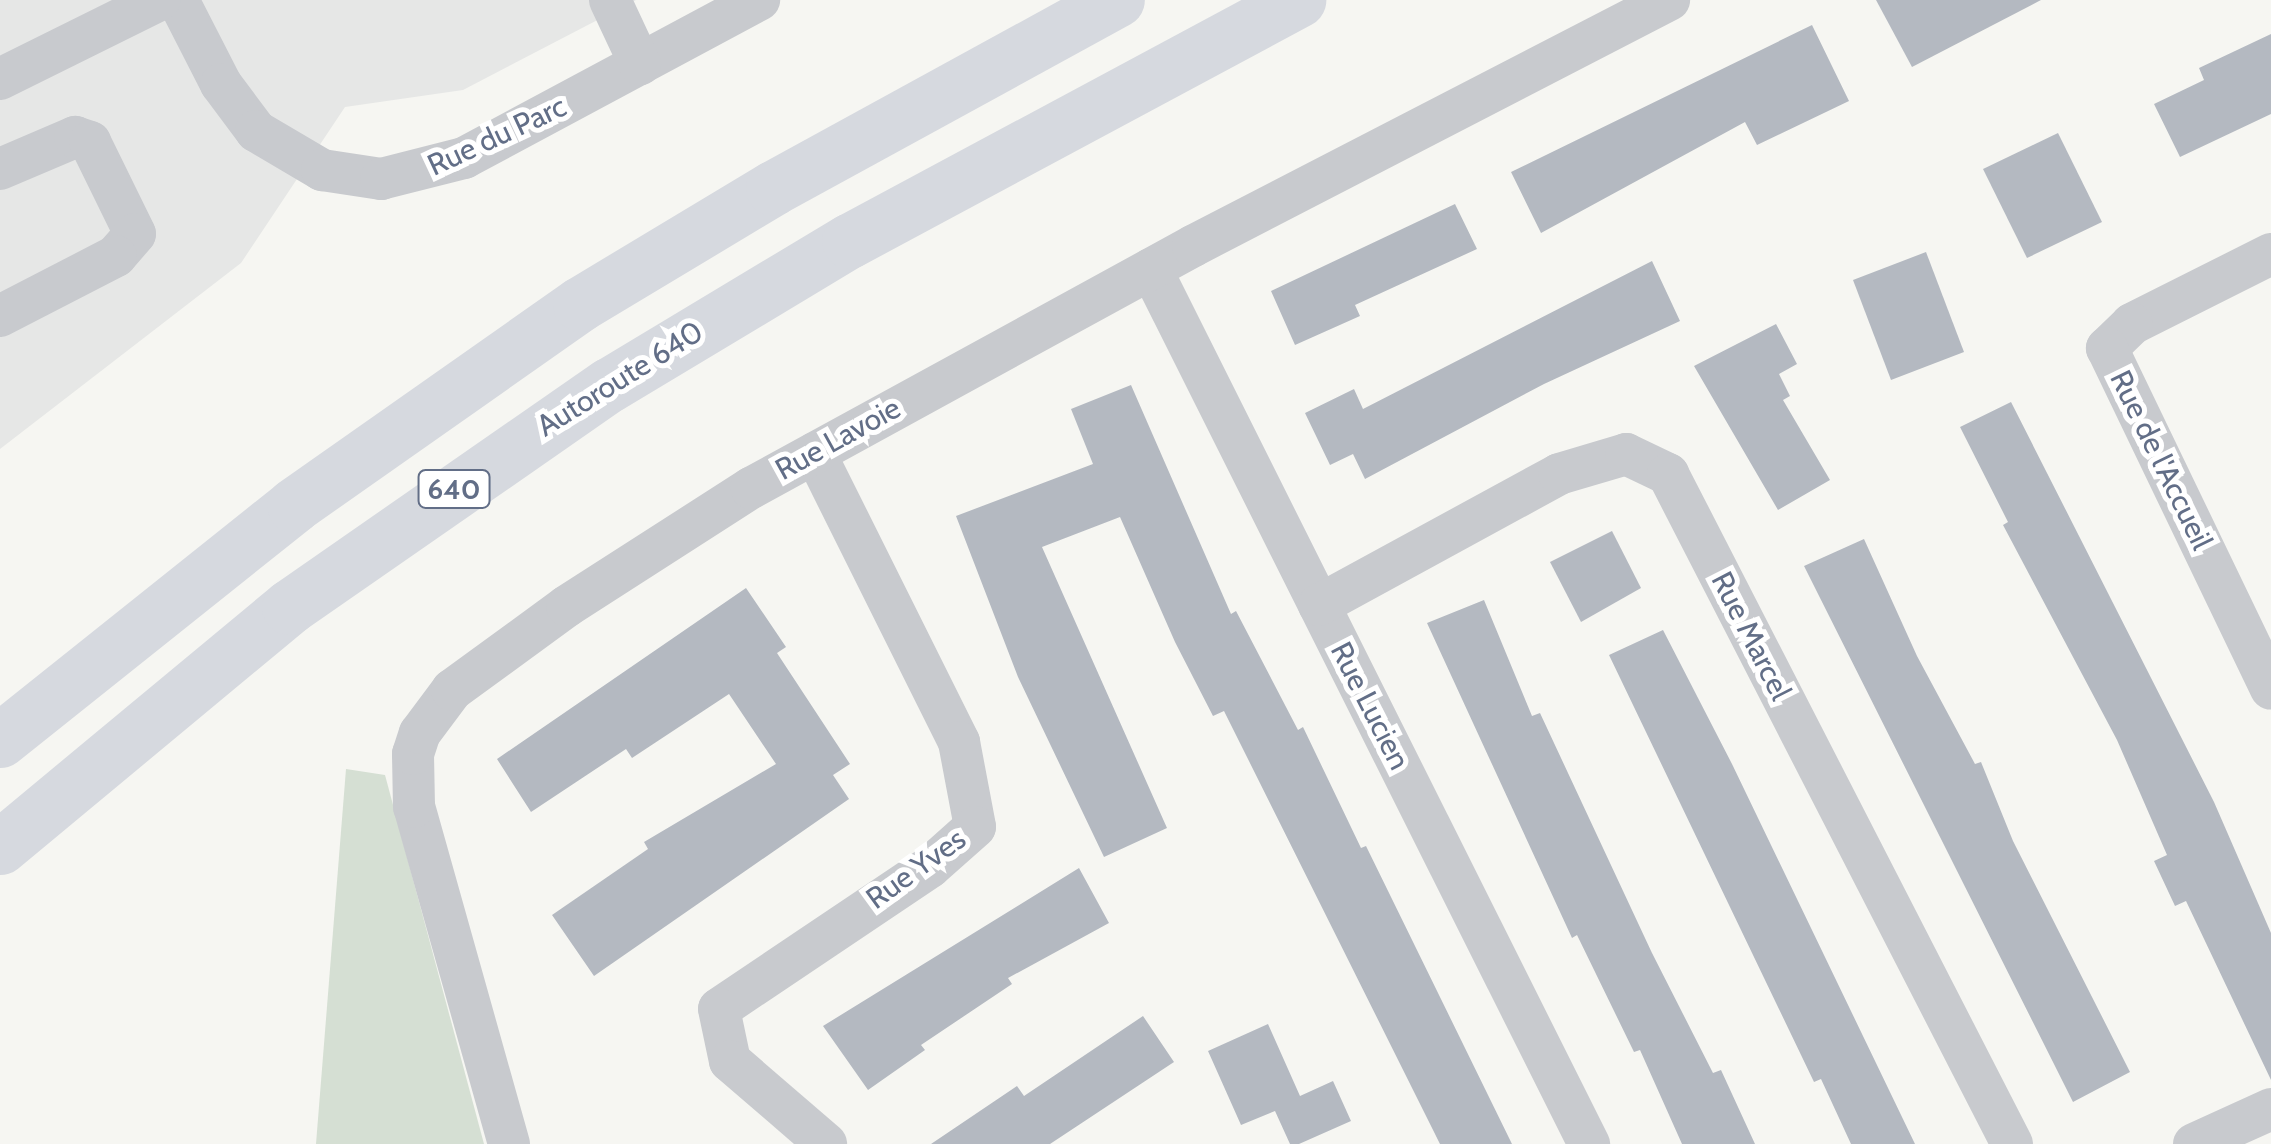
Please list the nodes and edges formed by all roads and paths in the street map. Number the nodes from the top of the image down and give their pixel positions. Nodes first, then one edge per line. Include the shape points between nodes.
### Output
1 (159, 0) edge
2 (178, 0) edge
3 (610, 0) edge
4 (759, 0) edge
5 (1116, 0) edge
6 (1298, 0) edge
7 (1669, 0) edge
8 (640, 64) junction
9 (0, 79) edge
10 (0, 169) edge
11 (2271, 254) edge
12 (1151, 269) junction
13 (0, 316) edge
14 (814, 452) junction
15 (1319, 606) junction
16 (2271, 689) edge
17 (0, 740) edge
18 (0, 847) edge
19 (2271, 1109) edge
20 (509, 1144) edge
21 (826, 1144) edge
22 (1589, 1144) edge
23 (2012, 1144) edge
24 (2194, 1144) edge

1 - 9 street
2 - 8 street, Rue du Parc via 221,84 256,131 297,159 351,177 433,171
3 - 8 street
4 - 8 street, Rue du Parc
5 - 17 highway, 640 via 773,188 580,304 279,516
6 - 18 highway, Autoroute 640 / 640 via 849,241 608,384 290,607
7 - 12 street, Rue Lavoie
10 - 13 street via 75,136 90,142 135,234 116,256
11 - 16 street, Rue de l'Accueil via 2132,324 2107,348
12 - 14 street, Rue Lavoie
12 - 15 street, Rue Lucien
14 - 20 street, Rue Lavoie via 540,625 452,690 420,733 412,765 414,808
14 - 21 street, Rue Yves via 959,742 975,827 930,866 720,1010 730,1061
15 - 22 street, Rue Lucien
15 - 23 street, Rue Marcel via 1559,474 1626,454 1668,474
19 - 24 street

